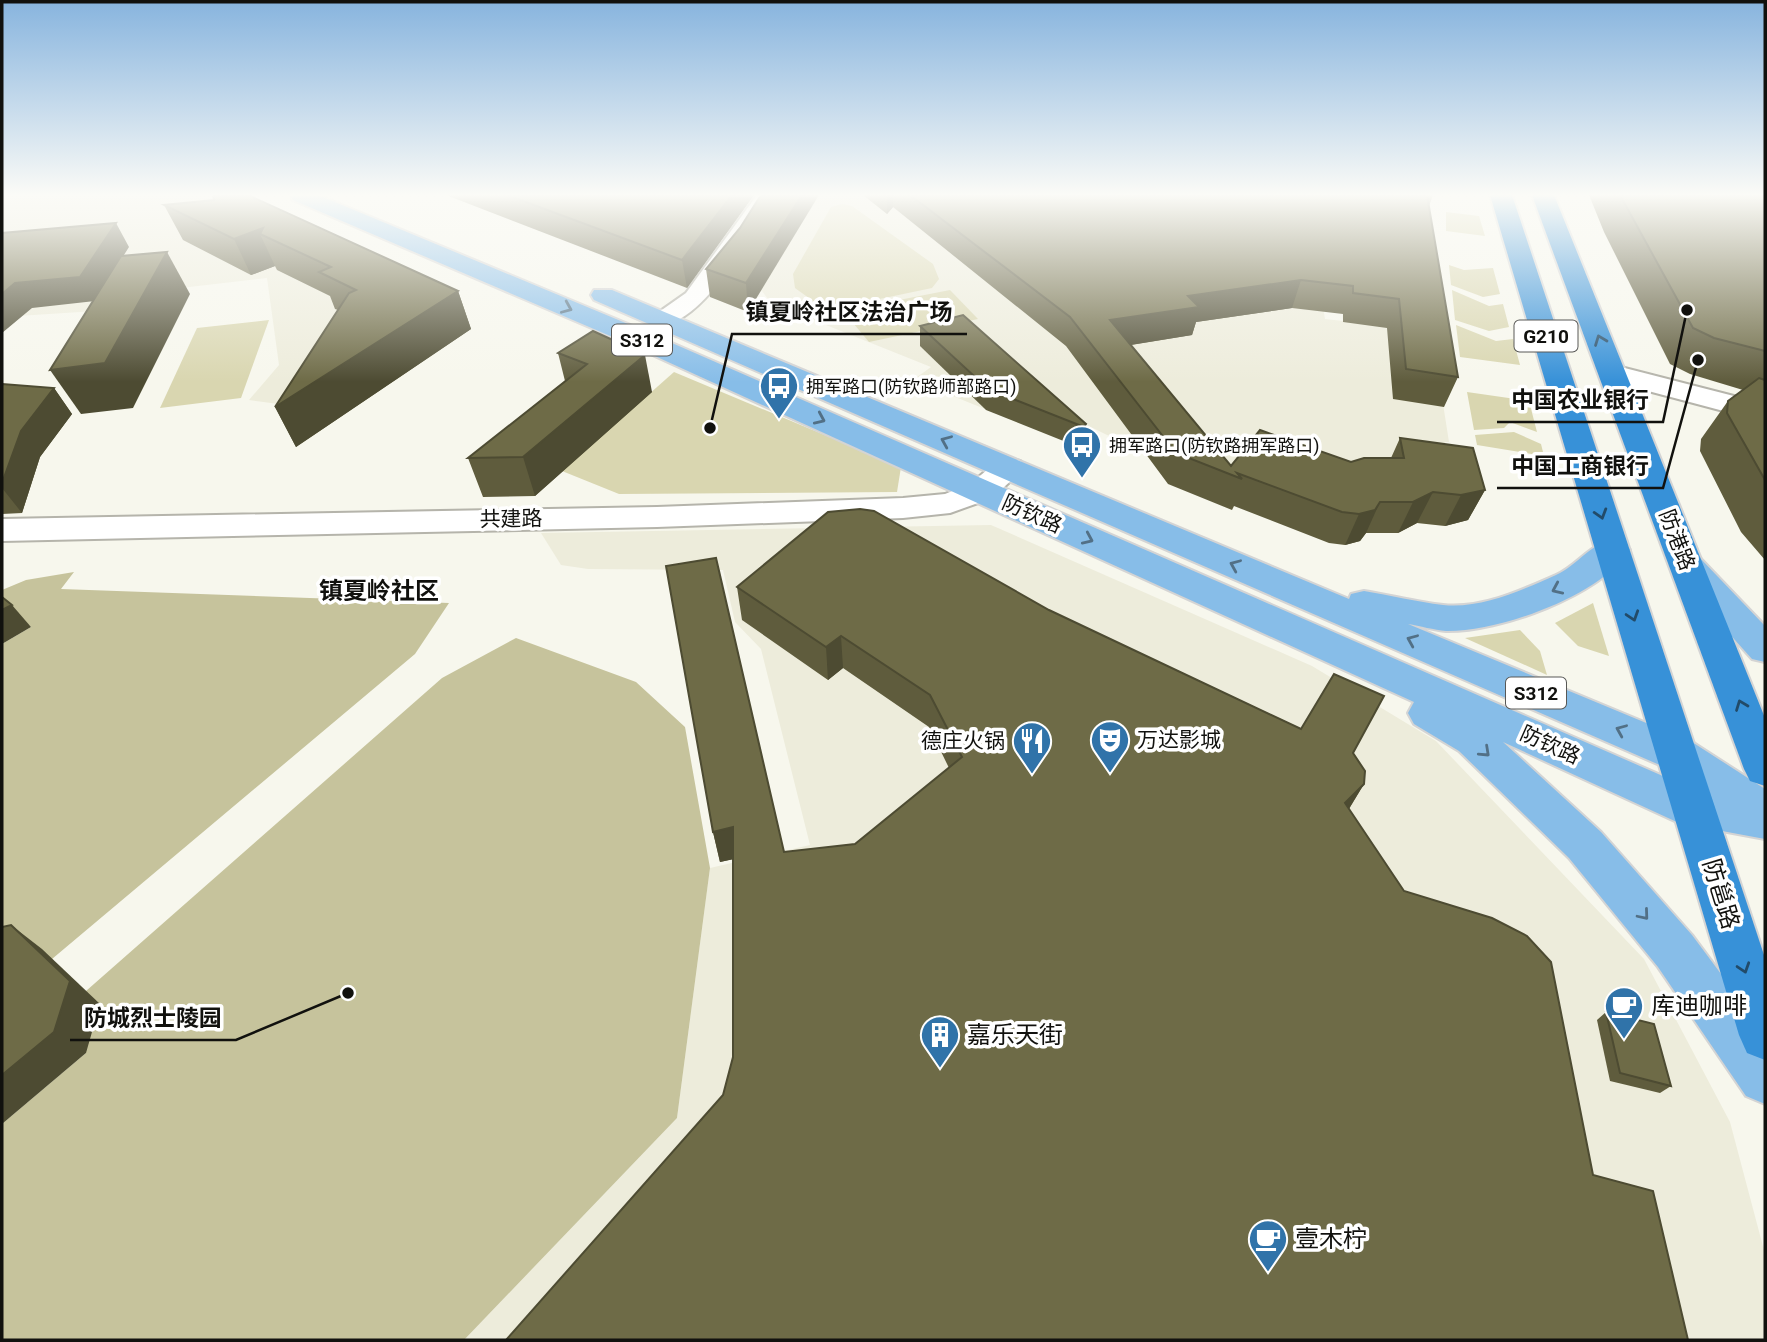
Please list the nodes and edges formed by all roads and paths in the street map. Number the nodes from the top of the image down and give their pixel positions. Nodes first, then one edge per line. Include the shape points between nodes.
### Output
1 (449, 258) edge
2 (513, 258) edge
3 (723, 258) edge
4 (1521, 258) edge
5 (1568, 258) edge
6 (548, 272) dead end
7 (586, 288) dead end
8 (662, 319) junction
9 (1613, 373) junction
10 (1765, 413) edge
11 (1009, 468) junction
12 (981, 491) junction
13 (2, 530) edge
14 (1613, 550) junction
15 (1686, 564) junction
16 (1290, 608) junction
17 (1765, 649) edge
18 (1677, 754) junction
19 (1765, 769) edge
20 (1695, 810) junction
21 (1765, 811) edge
22 (1765, 821) edge
23 (1765, 1035) edge
24 (1765, 1077) edge

1 -> 12 main road, 防钦路 / S312
2 - 6 main road
3 - 8 street via 695,298
4 -> 14 highway, G210
9 -> 5 highway, 防港路 / G210
7 - 8 main road, 防钦路 / S312
11 -> 8 main road, 防钦路 / S312
9 - 10 street
9 - 15 highway, 防港路 / G210
11 - 12 street, 共建路
16 -> 11 main road, 防钦路 / S312
12 - 13 street, 共建路 via 950,503 903,508
12 -> 16 main road, 防钦路 / S312
14 -> 16 main road via 1576,580 1514,608 1446,618
14 -> 18 highway, G210
15 - 17 main road
19 -> 15 highway, 防港路 / G210
18 -> 16 main road, 防钦路 / S312
16 - 20 main road, 防钦路 / S312
16 -> 24 main road via 1473,740 1585,845 1675,951
18 - 20 highway, 防邕路 / G210
18 - 21 main road, 防钦路 / S312
20 - 22 main road, 防钦路 / S312
20 -> 23 highway, 防邕路 / G210

